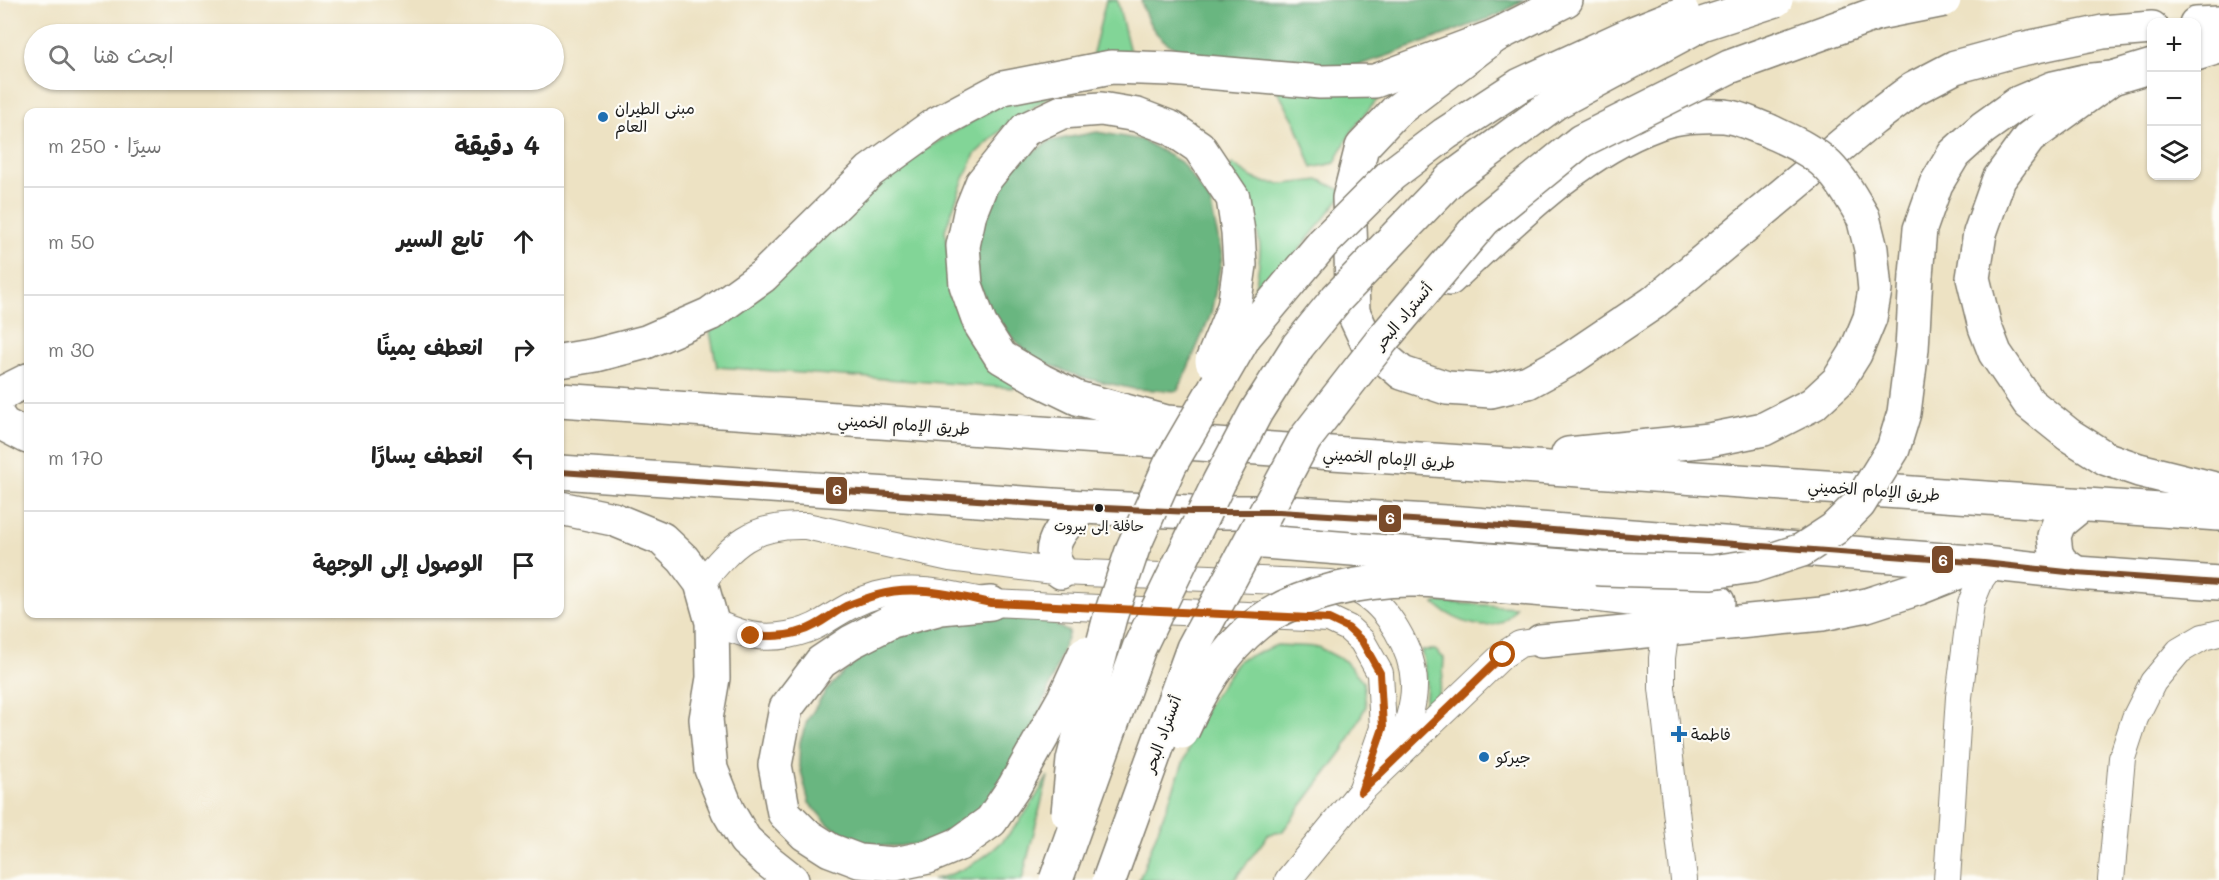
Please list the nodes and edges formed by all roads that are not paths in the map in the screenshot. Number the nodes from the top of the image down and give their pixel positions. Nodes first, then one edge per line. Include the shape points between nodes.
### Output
1 (1566, 0) edge
2 (1725, 0) edge
3 (1776, 0) edge
4 (1944, 0) edge
5 (2219, 23) edge
6 (2201, 24) edge
7 (2147, 28) edge
8 (1495, 36) junction
9 (2219, 47) edge
10 (2201, 52) edge
11 (2138, 71) edge
12 (2201, 71) edge
13 (2219, 71) edge
14 (1383, 339) junction
15 (564, 360) edge
16 (0, 373) edge
17 (24, 375) edge
18 (24, 382) edge
19 (0, 397) edge
20 (564, 400) edge
21 (0, 419) edge
22 (24, 435) edge
23 (0, 441) edge
24 (24, 442) edge
25 (1463, 464) junction
26 (1170, 465) junction
27 (564, 472) edge
28 (2219, 490) edge
29 (2081, 505) junction
30 (1083, 507) junction
31 (564, 509) edge
32 (1191, 512) junction
33 (2219, 514) edge
34 (1133, 548) junction
35 (1988, 563) junction
36 (1061, 572) junction
37 (2076, 573) junction
38 (701, 583) junction
39 (2219, 583) edge
40 (991, 603) junction
41 (712, 622) junction
42 (1666, 628) junction
43 (2219, 633) edge
44 (1540, 641) joint
45 (1394, 760) junction
46 (1361, 792) junction
47 (1061, 866) edge
48 (792, 880) edge
49 (1110, 880) edge
50 (1288, 880) edge
51 (1684, 880) edge
52 (1947, 880) edge
53 (2112, 880) edge

1 - 8 highway
2 - 26 highway, bridge via 1633,33 1520,85 1391,175 1323,243 1245,336
3 - 47 highway, bridge via 1702,24 1555,103 1451,179 1337,298 1292,356 1256,412 1219,482 1139,648
4 - 14 highway, أتستراد البحر, bridge via 1878,13 1729,67 1581,141 1484,220
5 - 6 highway
7 - 8 highway via 2103,32 1955,67 1913,89 1873,119 1653,303 1570,359 1528,382 1491,391 1447,388 1402,374 1368,344 1353,312 1349,198 1362,147 1395,112
8 - 15 highway via 1375,81 1320,82 1111,67 1003,88 934,125 870,171 763,276 710,314 646,342
9 - 10 highway
11 - 28 highway via 2029,138 1999,179 1980,233 1973,278 1995,353 2029,403 2108,459
11 - 32 highway, bridge via 2053,88 2018,103 1954,154 1936,184 1920,229 1912,349 1904,413 1893,449 1859,504 1834,529 1802,550 1753,566 1712,572 1602,569 1263,542 1229,532
12 - 13 highway
14 - 25 highway, bridge via 1566,176 1608,146 1657,123 1695,116 1726,116 1767,130 1806,149 1828,166 1846,189 1863,217 1875,290 1870,318 1855,354 1838,381 1813,404 1764,429 1709,440
14 - 49 highway, أتستراد البحر, bridge via 1305,440 1193,648
16 - 17 highway
18 - 19 highway
20 - 25 highway, طريق الإمام الخميني
21 - 22 highway
23 - 24 highway
25 - 26 highway, bridge via 1425,447 1388,438 1166,422 1077,398 1001,357 980,324 966,285 963,246 970,213 982,183 1026,129 1062,112 1101,109 1137,115 1171,128 1199,147 1233,198 1240,265 1233,307
25 - 29 highway, طريق الإمام الخميني
26 - 34 highway, bridge
27 - 30 highway
29 - 33 highway, طريق الإمام الخميني
29 - 37 highway via 2059,523 2054,536 2061,562
30 - 32 highway
30 - 36 highway via 1055,542 1054,559
31 - 38 highway via 613,519 662,539
32 - 35 highway via 1279,512 1462,523
34 - 40 highway, bridge via 1064,698 991,821 959,844 928,857 895,864 859,861 830,850 805,834 784,813 775,765 786,708 820,662 892,621 941,608
34 - 47 highway, bridge via 1110,617 1073,760
35 - 37 highway
35 - 42 highway via 1867,605 1822,614
35 - 49 highway, bridge via 1793,597 1679,604 1416,579 1325,592 1290,604 1257,624 1222,660 1196,700
35 - 52 street via 1971,603 1959,697
36 - 38 street via 950,558 791,526 748,536 729,550
36 - 45 street via 1331,584 1359,591 1394,624 1408,652 1414,684
37 - 39 highway
38 - 41 highway
40 - 41 street via 908,590 877,595 845,607 801,632 779,636 751,636
40 - 46 street via 1329,619 1348,628 1362,641 1380,673 1383,728
41 - 48 highway via 713,678 706,719 711,769 745,840
42 - 44 highway
42 - 51 street via 1662,688
43 - 53 street via 2179,651 2153,682 2135,718 2122,758
44 - 45 street via 1520,644 1503,655
45 - 46 street
46 - 50 street

